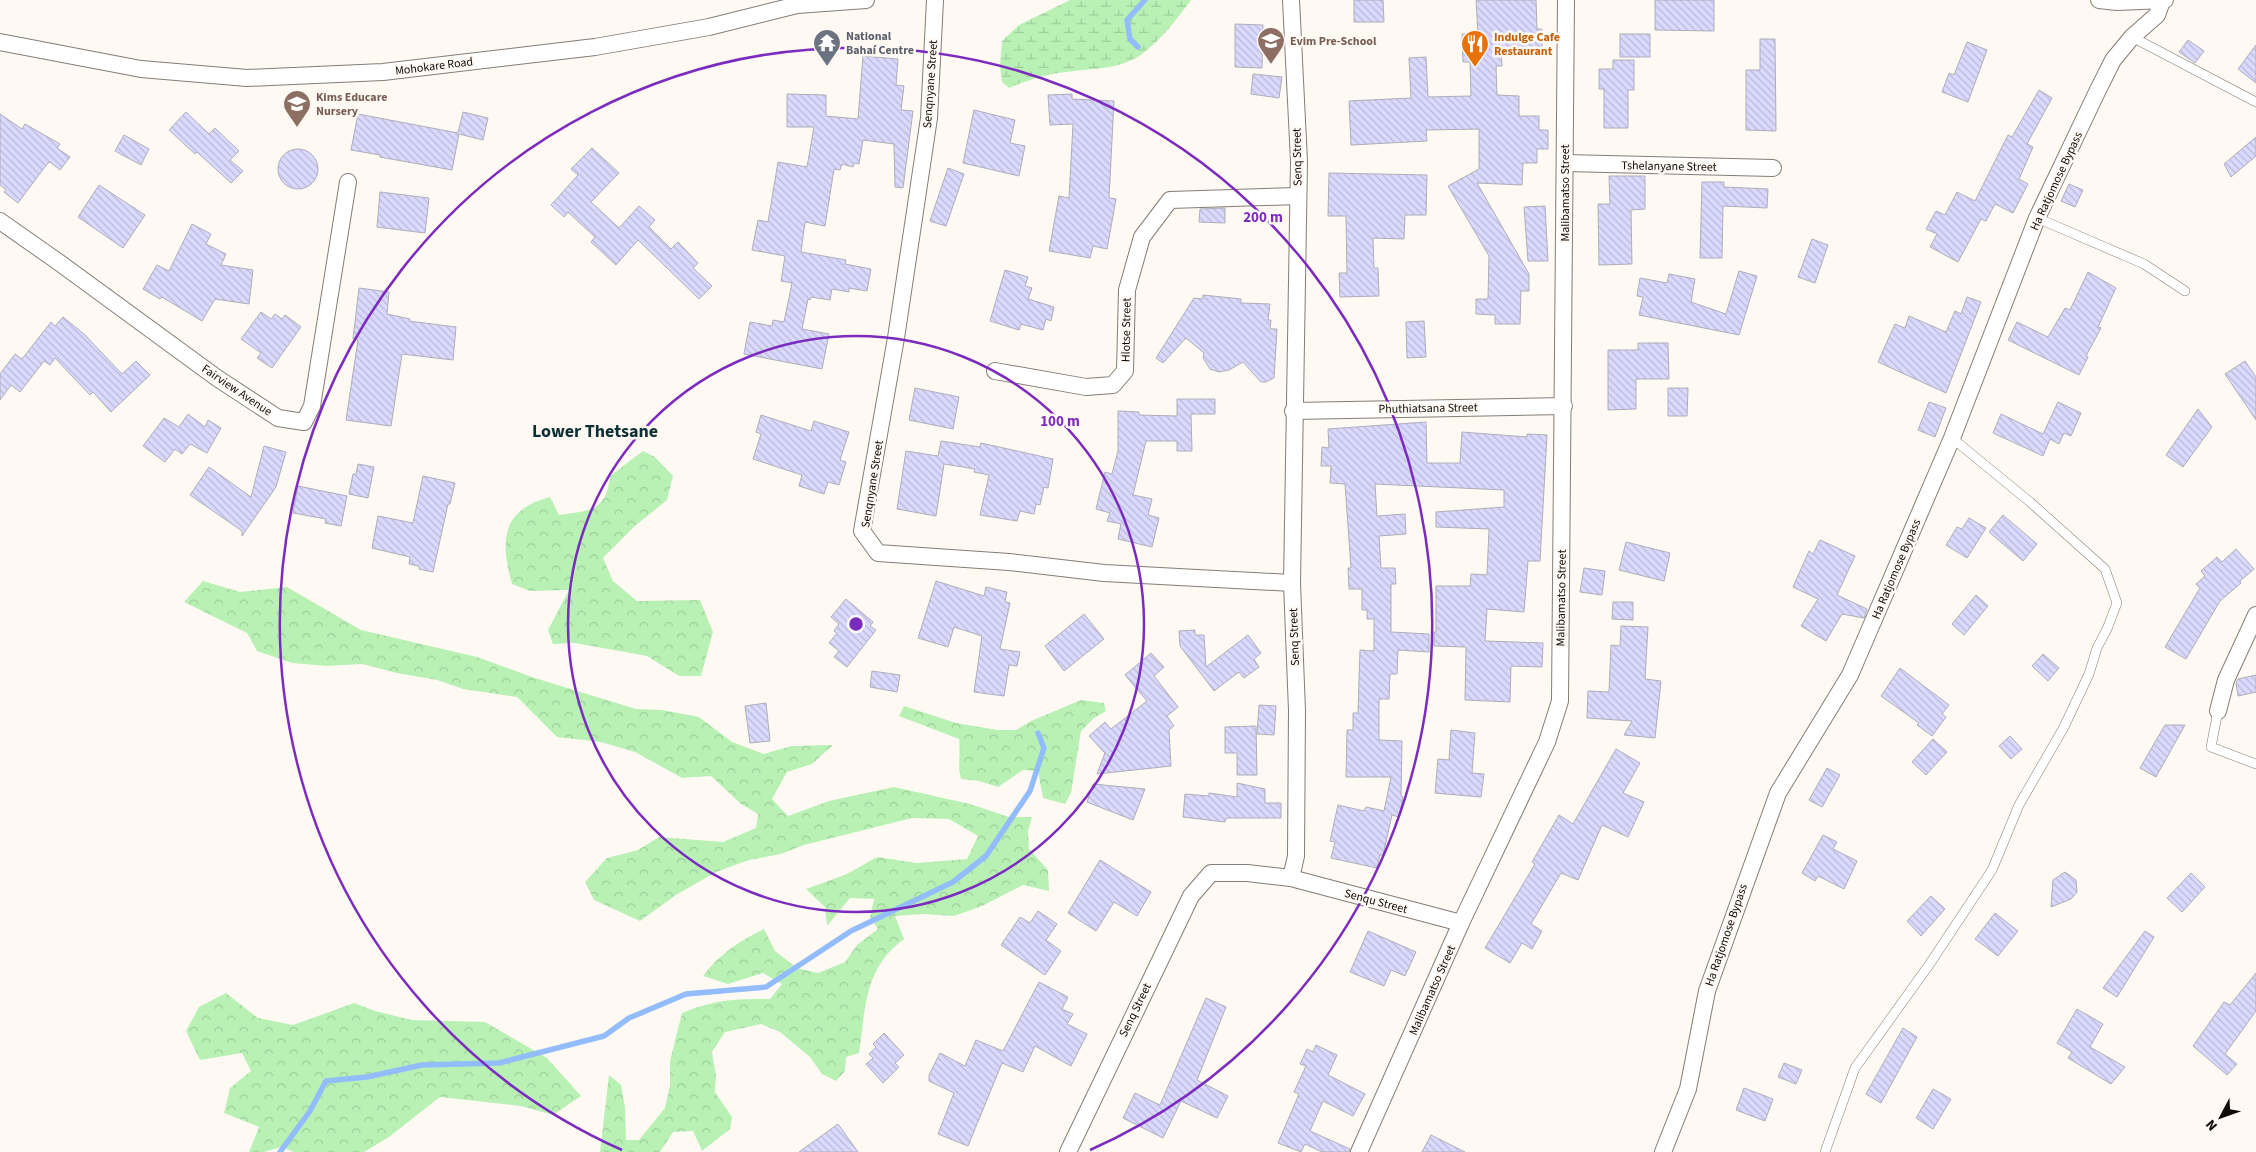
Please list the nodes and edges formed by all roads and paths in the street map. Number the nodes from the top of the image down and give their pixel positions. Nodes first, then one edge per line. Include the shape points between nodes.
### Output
1 (866, 0) edge
2 (935, 0) edge
3 (1291, 0) edge
4 (1566, 0) edge
5 (2099, 0) edge
6 (2164, 0) edge
7 (2132, 38) junction
8 (0, 42) edge
9 (2256, 102) edge
10 (1565, 163) junction
11 (1773, 168) dead end
12 (348, 182) dead end
13 (1298, 196) junction
14 (2037, 218) junction
15 (0, 221) edge
16 (2185, 290) dead end
17 (994, 371) dead end
18 (1564, 406) junction
19 (1293, 411) junction
20 (1952, 438) junction
21 (1292, 583) junction
22 (2256, 615) edge
23 (2218, 711) joint
24 (2256, 764) edge
25 (1291, 878) junction
26 (1461, 924) junction
27 (1068, 1152) edge
28 (1359, 1152) edge
29 (1664, 1152) edge
30 (1825, 1152) edge

1 - 8 street, Mohokare Road via 798,5 708,27 596,47 373,73 247,78 140,69
2 - 21 street, Senqnyane Street via 929,118 896,338 862,531 878,553 1009,562 1104,573
3 - 13 street, Senq Street
4 - 10 street, Malibamatso Street
5 - 6 street
6 - 7 street, Ha Ratjomose Bypass via 2157,15
7 - 9 lane
7 - 14 street, Ha Ratjomose Bypass via 2113,60
10 - 11 street, Tshelanyane Street
10 - 18 street, Malibamatso Street
12 - 15 street, Fairview Avenue via 312,406 304,422 278,418 217,378
13 - 17 street, Hlotse Street via 1170,200 1142,237 1126,290 1125,371 1113,384 1086,386
13 - 19 street, Senq Street
14 - 16 lane via 2144,264
14 - 20 street, Ha Ratjomose Bypass
18 - 19 street, Phuthiatsana Street
18 - 26 street, Malibamatso Street via 1560,701 1547,742
19 - 21 street, Senq Street
20 - 29 street, Ha Ratjomose Bypass via 1850,675 1778,793 1707,991 1688,1089
20 - 30 lane via 2105,569 2117,603 2089,674 2064,727 2019,805 1992,870 1855,1068
21 - 25 street, Senq Street via 1297,721 1296,856
22 - 23 street via 2226,680
23 - 24 lane via 2211,747
25 - 26 street, Senqu Street
25 - 27 street, Senq Street via 1247,873 1211,874 1191,896
26 - 28 street, Malibamatso Street

